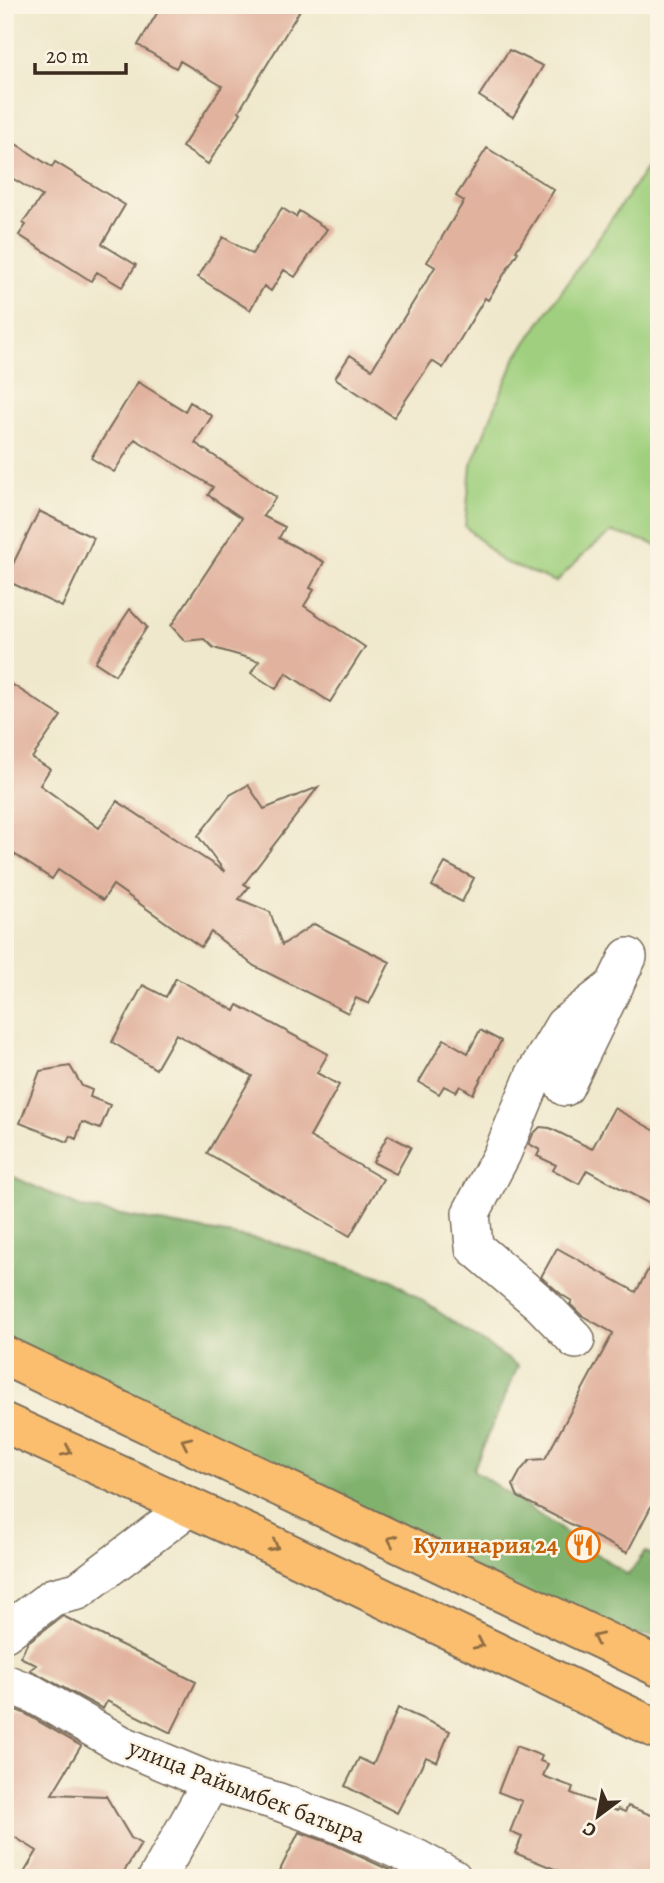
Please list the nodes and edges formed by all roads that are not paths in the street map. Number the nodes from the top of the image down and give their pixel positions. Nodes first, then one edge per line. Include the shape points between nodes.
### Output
1 (565, 1087) dead end
2 (576, 1340) dead end
3 (5, 1356) edge
4 (5, 1423) edge
5 (189, 1507) junction
6 (5, 1633) edge
7 (659, 1667) edge
8 (5, 1684) edge
9 (659, 1730) edge
10 (211, 1782) junction
11 (157, 1878) edge
12 (453, 1878) edge

1 - 2 street via 621,971 564,1025 534,1076 502,1154 471,1213 474,1247
7 -> 3 highway
4 -> 5 highway
5 - 6 street via 78,1591 53,1597
5 -> 9 highway
8 - 10 street, улица Райымбек батыра via 33,1694 121,1744
10 - 11 street
10 - 12 street, улица Райымбек батыра via 341,1825

